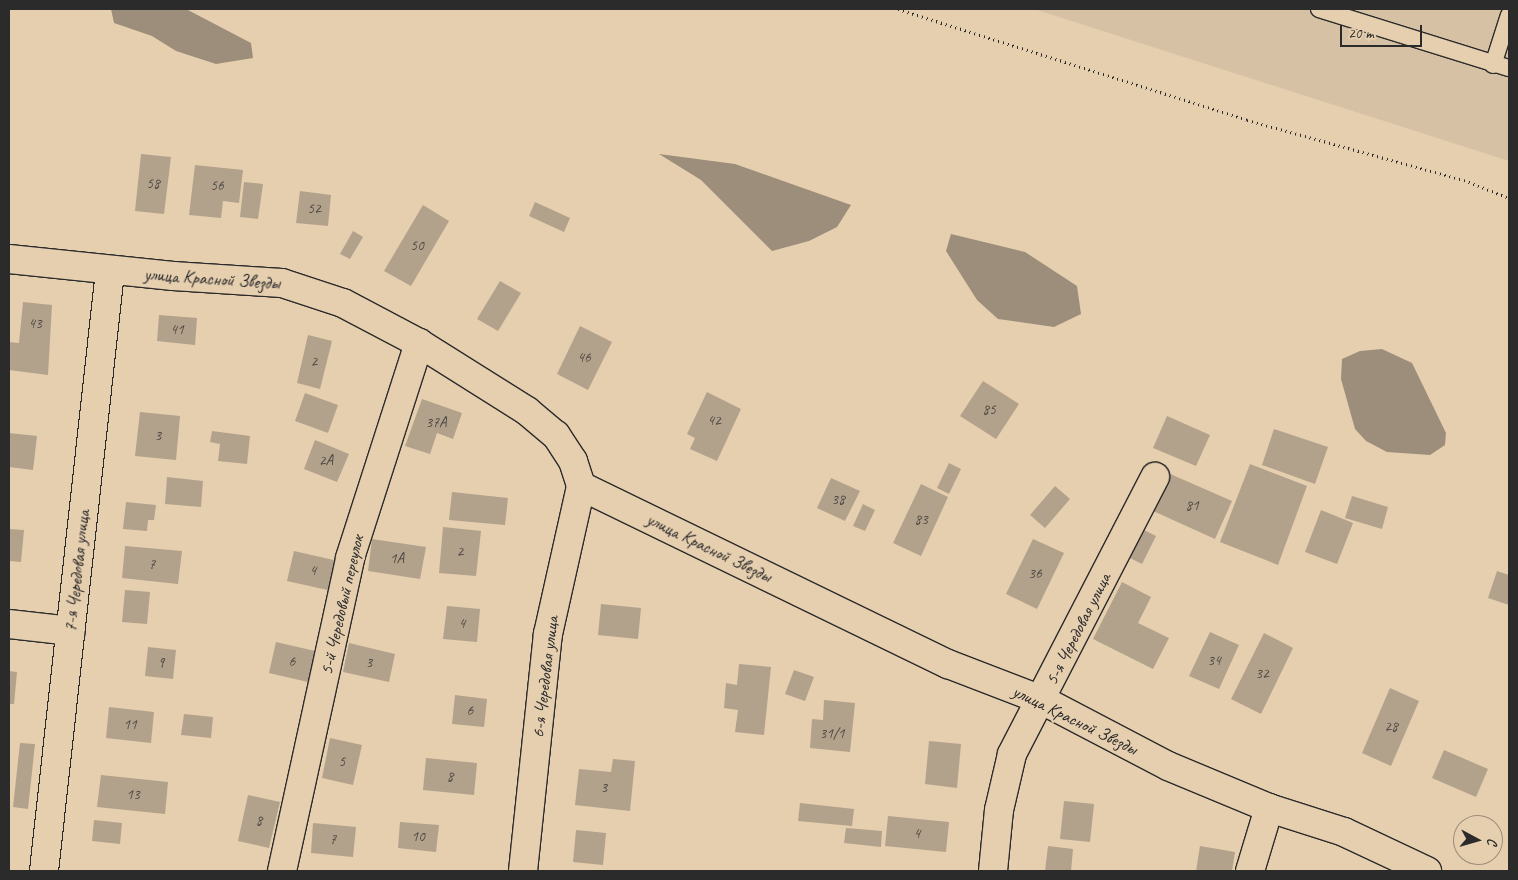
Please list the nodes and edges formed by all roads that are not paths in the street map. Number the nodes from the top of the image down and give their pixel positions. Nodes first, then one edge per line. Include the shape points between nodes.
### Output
1 (1319, 9) edge
2 (1509, 15) edge
3 (1501, 66) edge
4 (9, 259) edge
5 (110, 271) junction
6 (419, 343) junction
7 (1155, 477) dead end
8 (582, 486) junction
9 (9, 624) edge
10 (71, 631) junction
11 (1042, 700) junction
12 (1269, 808) junction
13 (44, 871) edge
14 (282, 871) edge
15 (522, 871) edge
16 (993, 871) edge
17 (1250, 871) edge
18 (1427, 871) edge

1 - 3 lane
2 - 3 lane
4 - 5 street, улица Красной Звезды
5 - 6 street, улица Красной Звезды via 282,283 343,303
5 - 10 street, 7-я Чередовая улица
6 - 8 street, улица Красной Звезды via 527,411 556,435 573,461
6 - 14 street, 5-й Чередовый переулок via 350,558
7 - 11 street, 5-я Чередовая улица
8 - 11 street, улица Красной Звезды via 948,664
8 - 15 street, 6-я Чередовая улица via 548,634
9 - 10 street
10 - 13 street, 7-я Чередовая улица
11 - 12 street, улица Красной Звезды via 1168,766
11 - 16 street, 5-я Чередовая улица via 1012,754 999,810
12 - 17 street
12 - 18 street, улица Красной Звезды via 1344,832

